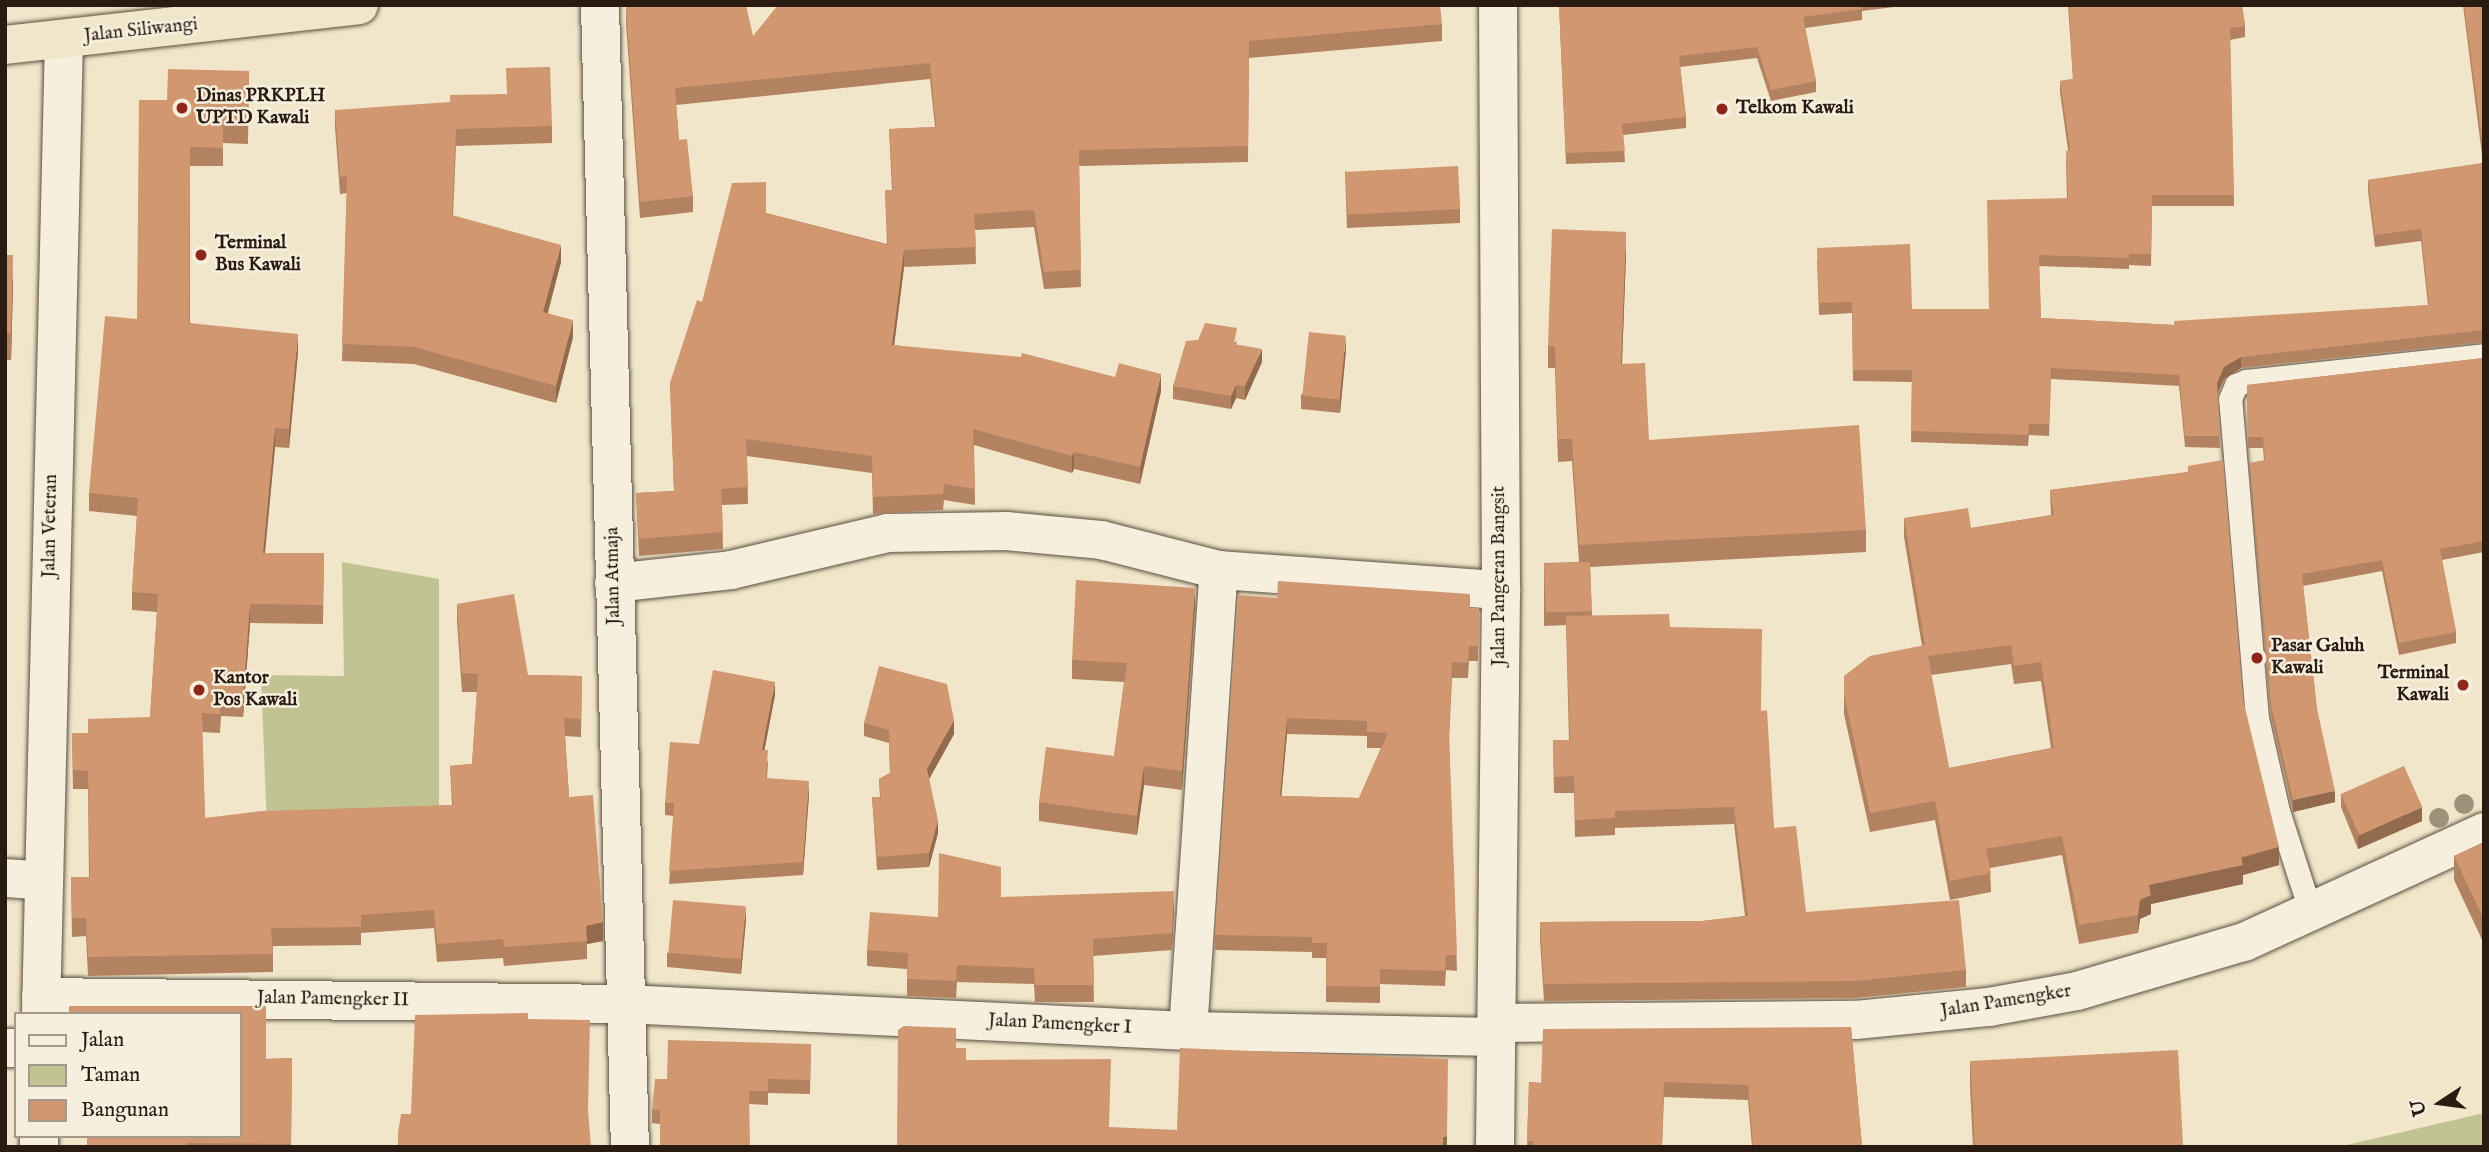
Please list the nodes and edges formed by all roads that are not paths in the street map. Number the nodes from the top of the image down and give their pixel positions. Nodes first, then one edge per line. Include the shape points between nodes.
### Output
1 (359, 5) edge
2 (600, 5) edge
3 (1498, 5) edge
4 (64, 39) junction
5 (5, 45) edge
6 (2484, 355) edge
7 (1219, 570) junction
8 (614, 583) junction
9 (1501, 590) junction
10 (2484, 832) edge
11 (5, 878) edge
12 (44, 881) junction
13 (2311, 913) junction
14 (624, 1004) junction
15 (41, 1005) edge
16 (1497, 1030) junction
17 (1188, 1031) junction
18 (629, 1147) edge
19 (1495, 1147) edge

1 - 4 highway, Jalan Siliwangi
2 - 8 street, Jalan Atmaja
3 - 9 street, Jalan Pangeran Bangsit
4 - 5 highway, Jalan Siliwangi
4 - 12 street, Jalan Veteran
6 - 13 lane via 2246,381 2236,385 2230,399 2257,718 2277,811
7 - 8 street via 1101,540 1006,531 887,533 731,570
7 - 9 street
7 - 17 street
8 - 14 street, Jalan Atmaja
9 - 16 street, Jalan Pangeran Bangsit
10 - 13 street, Jalan Pamengker
11 - 12 street
12 - 15 street, Jalan Veteran
13 - 16 street, Jalan Pamengker via 2244,942 2157,971 1989,1007 1856,1020
14 - 15 street, Jalan Pamengker II
14 - 17 street, Jalan Pamengker I
14 - 18 street, Jalan Atmaja
16 - 17 street, Jalan Pamengker I
16 - 19 street, Jalan Pangeran Bangsit

